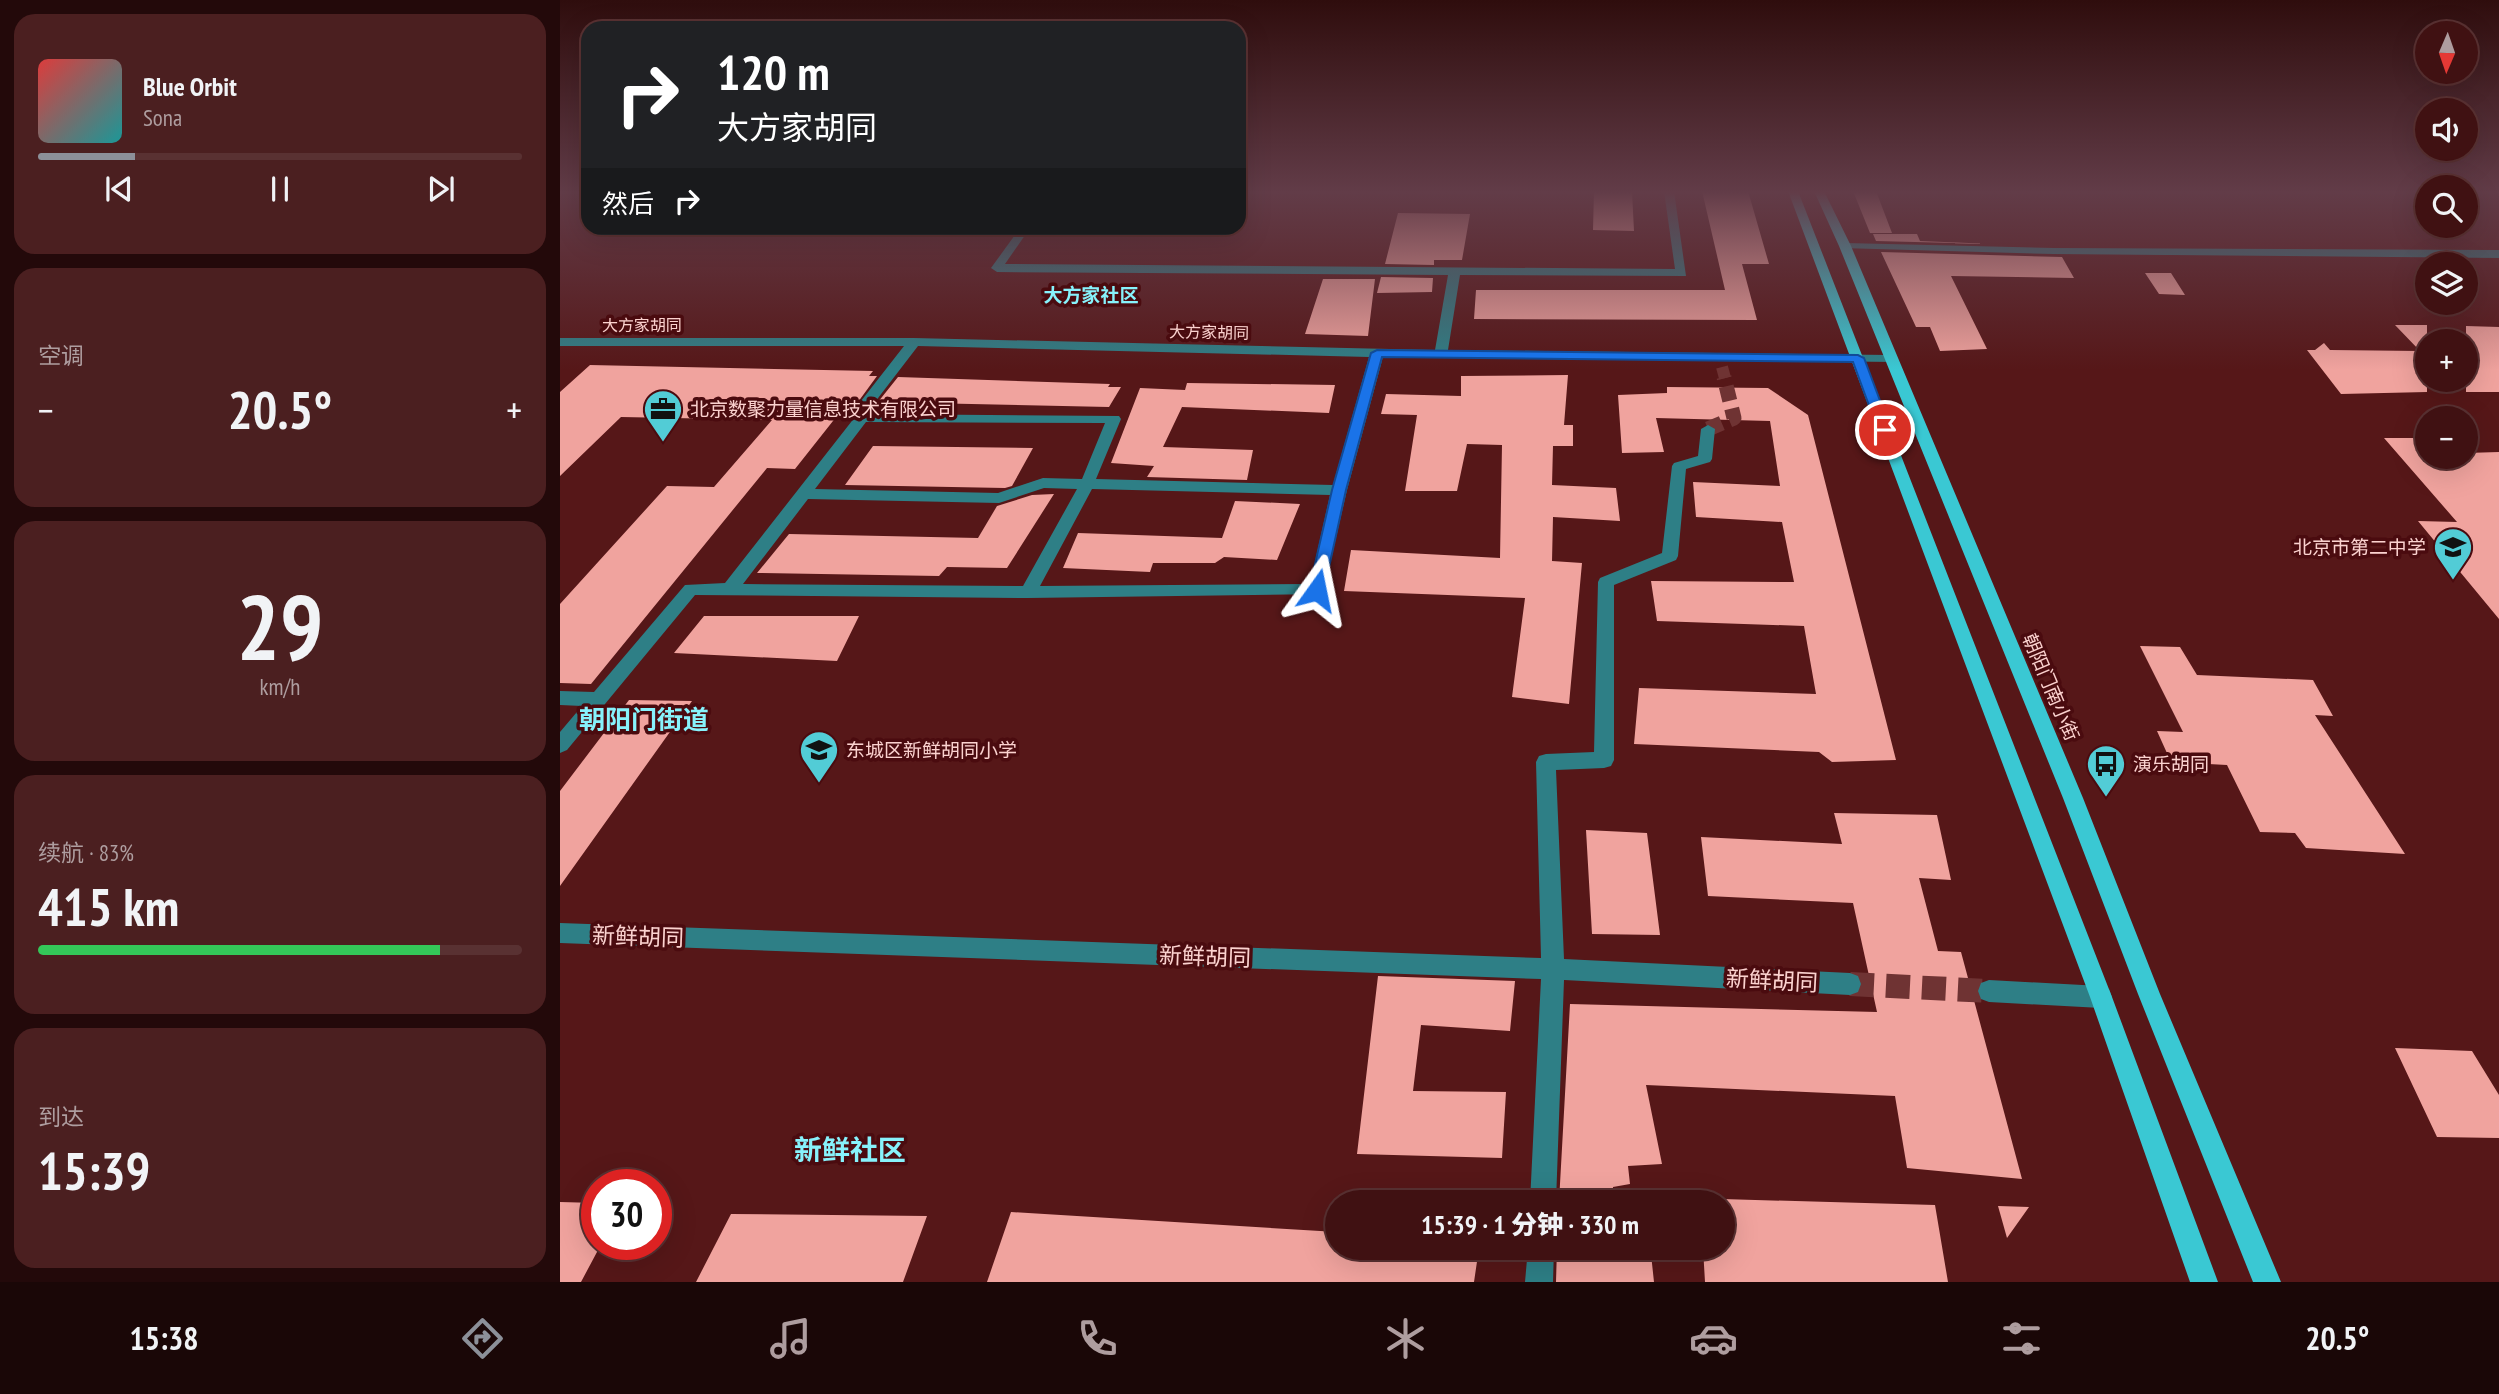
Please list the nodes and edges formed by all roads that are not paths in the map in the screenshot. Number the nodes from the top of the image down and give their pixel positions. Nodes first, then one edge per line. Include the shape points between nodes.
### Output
1 (1009, 251) edge
2 (1678, 251) edge
3 (1816, 251) edge
4 (1846, 251) edge
5 (2059, 251) edge
6 (2499, 254) edge
7 (1454, 272) junction
8 (560, 342) edge
9 (914, 342) junction
10 (1377, 353) junction
11 (1441, 353) junction
12 (1858, 358) junction
13 (1891, 359) junction
14 (862, 418) junction
15 (1708, 429) tunnel mouth
16 (1087, 484) junction
17 (1339, 490) junction
18 (801, 494) junction
19 (730, 589) junction
20 (1028, 592) junction
21 (560, 698) edge
22 (599, 699) junction
23 (560, 746) edge
24 (560, 933) edge
25 (1553, 969) junction
26 (1850, 984) tunnel mouth
27 (1989, 991) tunnel mouth
28 (2101, 996) junction
29 (1544, 1190) edge
30 (1540, 1260) edge
31 (1539, 1282) edge
32 (2204, 1282) edge
33 (2267, 1282) edge

1 - 7 street via 997,268
2 - 7 street via 1682,273
3 - 12 main road
4 - 13 main road, 朝阳门南小街
5 - 6 street
7 - 11 street
8 - 9 street, 大方家胡同
9 - 10 street, 大方家胡同
9 - 14 street via 868,401
10 - 11 street, 大方家胡同
10 - 17 street
11 - 12 street, 大方家胡同 via 1722,362
12 - 13 street, 大方家胡同
12 - 28 main road
13 - 33 main road, 朝阳门南小街
14 - 16 street via 1114,419
14 - 18 street
15 - 25 street via 1705,459 1679,466 1670,556 1606,582 1604,760 1546,762
16 - 17 street
16 - 18 street via 1043,484 999,498
16 - 20 street
17 - 20 street via 1317,590
18 - 19 street
19 - 20 street
19 - 22 street via 691,589
21 - 22 street
22 - 23 street
24 - 25 street, 新鲜胡同
25 - 26 street, 新鲜胡同
25 - 29 street
27 - 28 street
28 - 32 main road
30 - 31 street

